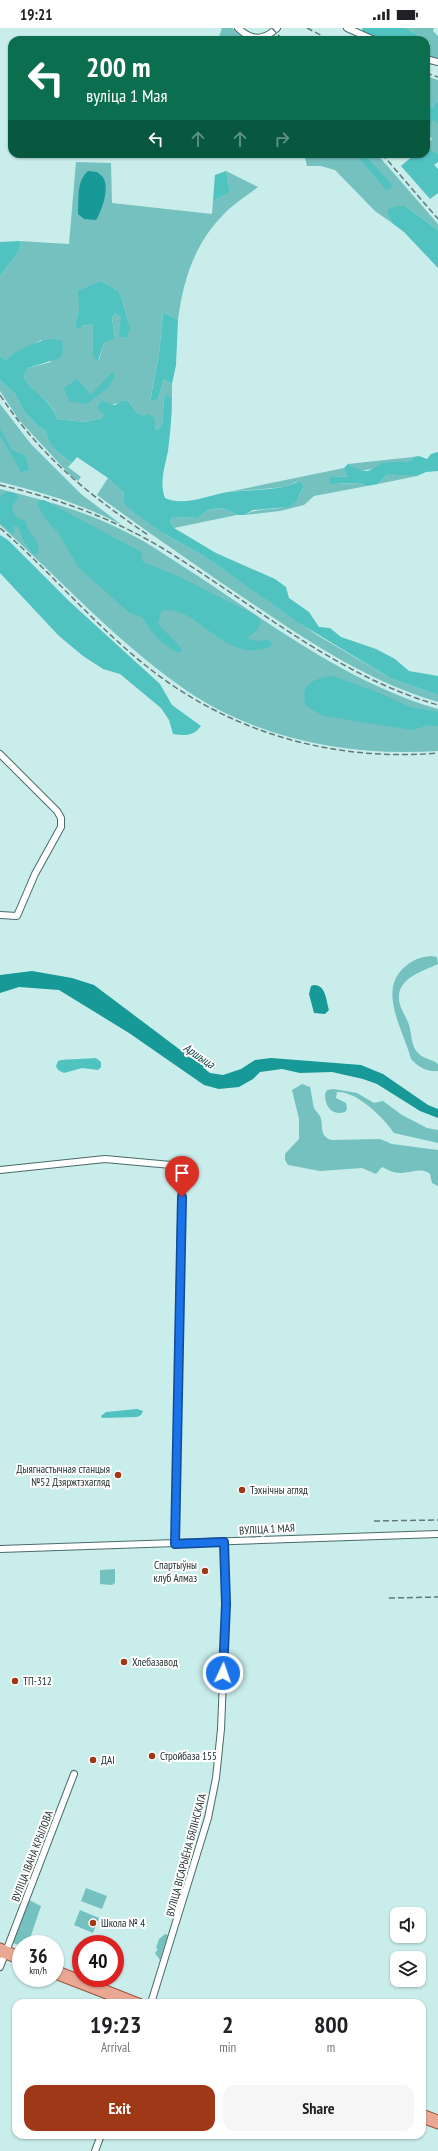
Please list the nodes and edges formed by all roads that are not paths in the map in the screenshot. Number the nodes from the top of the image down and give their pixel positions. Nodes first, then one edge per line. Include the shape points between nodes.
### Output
1 (238, 28) edge
2 (277, 28) edge
3 (347, 28) edge
4 (250, 36) edge
5 (264, 36) edge
6 (365, 36) edge
7 (0, 754) edge
8 (0, 915) edge
9 (0, 1170) edge
10 (438, 1534) edge
11 (224, 1542) junction
12 (175, 1544) junction
13 (0, 1550) edge
14 (74, 1774) dead end
15 (3, 1951) edge
16 (12, 1956) edge
17 (0, 1968) edge
18 (64, 1973) edge
19 (64, 1978) edge
20 (117, 1999) edge
21 (131, 1999) edge
22 (152, 1999) edge
23 (426, 2114) edge
24 (438, 2119) edge
25 (426, 2120) edge
26 (438, 2125) edge
27 (100, 2139) edge
28 (95, 2151) edge

1 - 4 street
2 - 5 street
3 - 6 street
7 - 8 street via 61,818 57,837 46,852 17,916
9 - 12 street via 105,1159 182,1166
10 - 11 street, ВУЛІЦА 1 МАЯ
11 - 12 street, ВУЛІЦА 1 МАЯ
11 - 22 street, ВУЛІЦА ВІСАРЫЁНА БЯЛІНСКАГА via 226,1604 221,1729 216,1778 208,1818
12 - 13 street, ВУЛІЦА 1 МАЯ
14 - 15 street, ВУЛІЦА ІВАНА КРЫЛОВА
15 - 16 main road
15 - 17 street, ВУЛІЦА ІВАНА КРЫЛОВА
18 - 21 main road
19 - 20 main road
23 - 24 main road
25 - 26 main road
27 - 28 street

